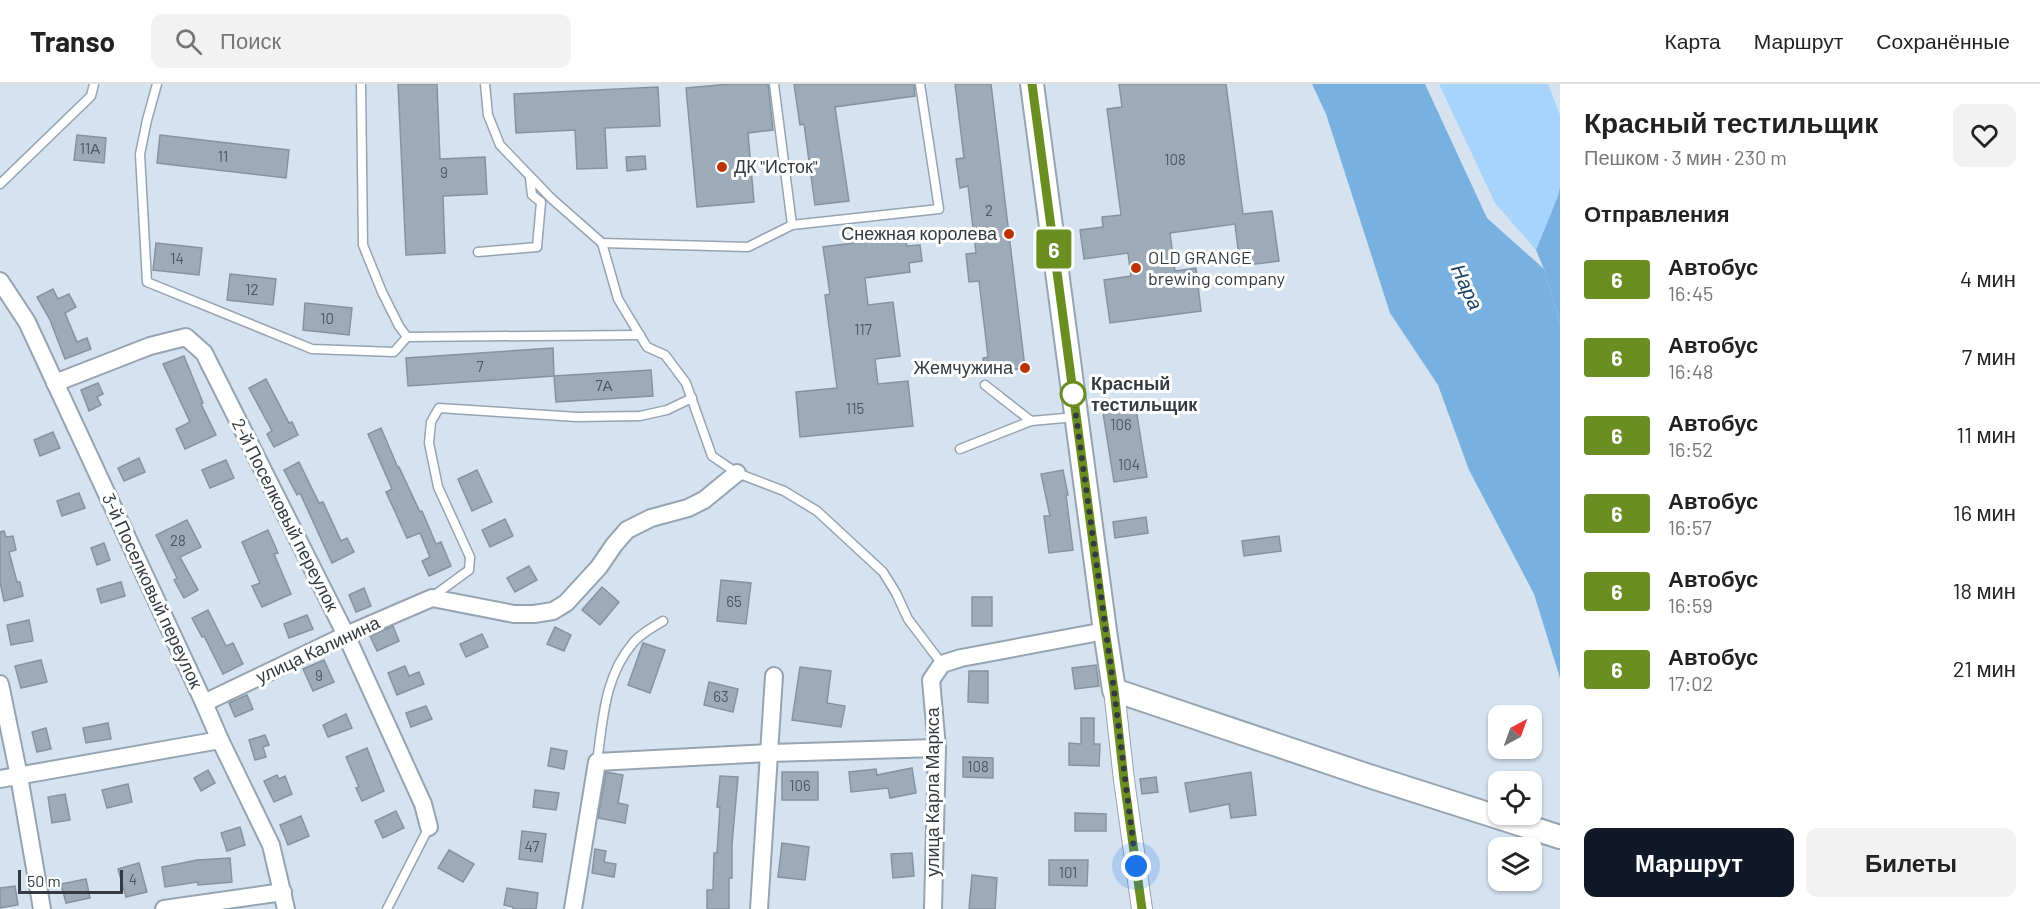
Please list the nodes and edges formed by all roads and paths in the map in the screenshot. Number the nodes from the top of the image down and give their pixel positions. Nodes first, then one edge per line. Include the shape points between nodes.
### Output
1 (94, 84) edge
2 (157, 84) edge
3 (361, 84) edge
4 (485, 84) edge
5 (774, 84) edge
6 (920, 84) edge
7 (1032, 84) edge
8 (530, 178) junction
9 (0, 184) edge
10 (792, 225) junction
11 (602, 243) junction
12 (478, 252) dead end
13 (0, 281) edge
14 (640, 335) junction
15 (407, 337) junction
16 (55, 383) junction
17 (985, 386) dead end
18 (692, 398) junction
19 (1076, 417) junction
20 (1031, 421) junction
21 (960, 449) dead end
22 (737, 473) junction
23 (432, 598) junction
24 (663, 621) dead end
25 (1105, 631) junction
26 (346, 635) junction
27 (942, 664) junction
28 (774, 676) dead end
29 (0, 684) edge
30 (1114, 690) junction
31 (204, 704) junction
32 (220, 740) junction
33 (937, 748) junction
34 (770, 753) junction
35 (597, 762) junction
36 (19, 776) junction
37 (0, 780) edge
38 (429, 827) joint
39 (1560, 837) edge
40 (283, 892) junction
41 (42, 909) edge
42 (164, 909) edge
43 (286, 909) edge
44 (387, 909) edge
45 (573, 909) edge
46 (759, 909) edge
47 (933, 909) edge
48 (1142, 909) edge

1 - 9 lane via 91,96
2 - 15 lane via 140,154 147,282 312,349 394,352
3 - 15 lane via 363,245 382,292
4 - 8 lane via 488,115 500,145
5 - 10 lane
6 - 10 lane via 939,209
7 - 19 main road
8 - 11 lane
8 - 12 lane via 532,195 541,202 537,247
10 - 11 lane via 748,247
11 - 14 lane via 618,299
13 - 16 street, 3-й Поселковый переулок via 27,322
14 - 15 lane
14 - 18 lane via 647,347 665,355
16 - 26 street, 2-й Поселковый переулок via 150,346 186,337 204,353
16 - 31 street, 3-й Поселковый переулок
17 - 20 lane
18 - 22 lane via 712,456
18 - 23 lane via 667,410 640,416 577,417 439,408 431,422 429,443 438,487 470,557 469,570
19 - 20 lane
19 - 25 main road
20 - 21 lane
22 - 23 street via 704,501 627,530 599,567 566,603 553,611 514,614
22 - 27 lane via 784,491 817,512 883,572 908,619
23 - 26 street, улица Калинина
24 - 35 lane via 634,641 620,661 607,690
25 - 27 street
25 - 30 main road
26 - 31 street, улица Калинина
26 - 38 street, 2-й Поселковый переулок via 423,804
27 - 33 street, улица Карла Маркса via 932,680
28 - 34 street
29 - 36 street
30 - 39 main road
30 - 48 street
31 - 32 street, 3-й Поселковый переулок
32 - 36 street
32 - 40 street, 3-й Поселковый переулок via 271,845
33 - 34 street
33 - 47 street, улица Карла Маркса
34 - 35 street
34 - 46 street
35 - 45 street
36 - 37 street
36 - 41 street
38 - 44 lane
40 - 42 street
40 - 43 street, 3-й Поселковый переулок

